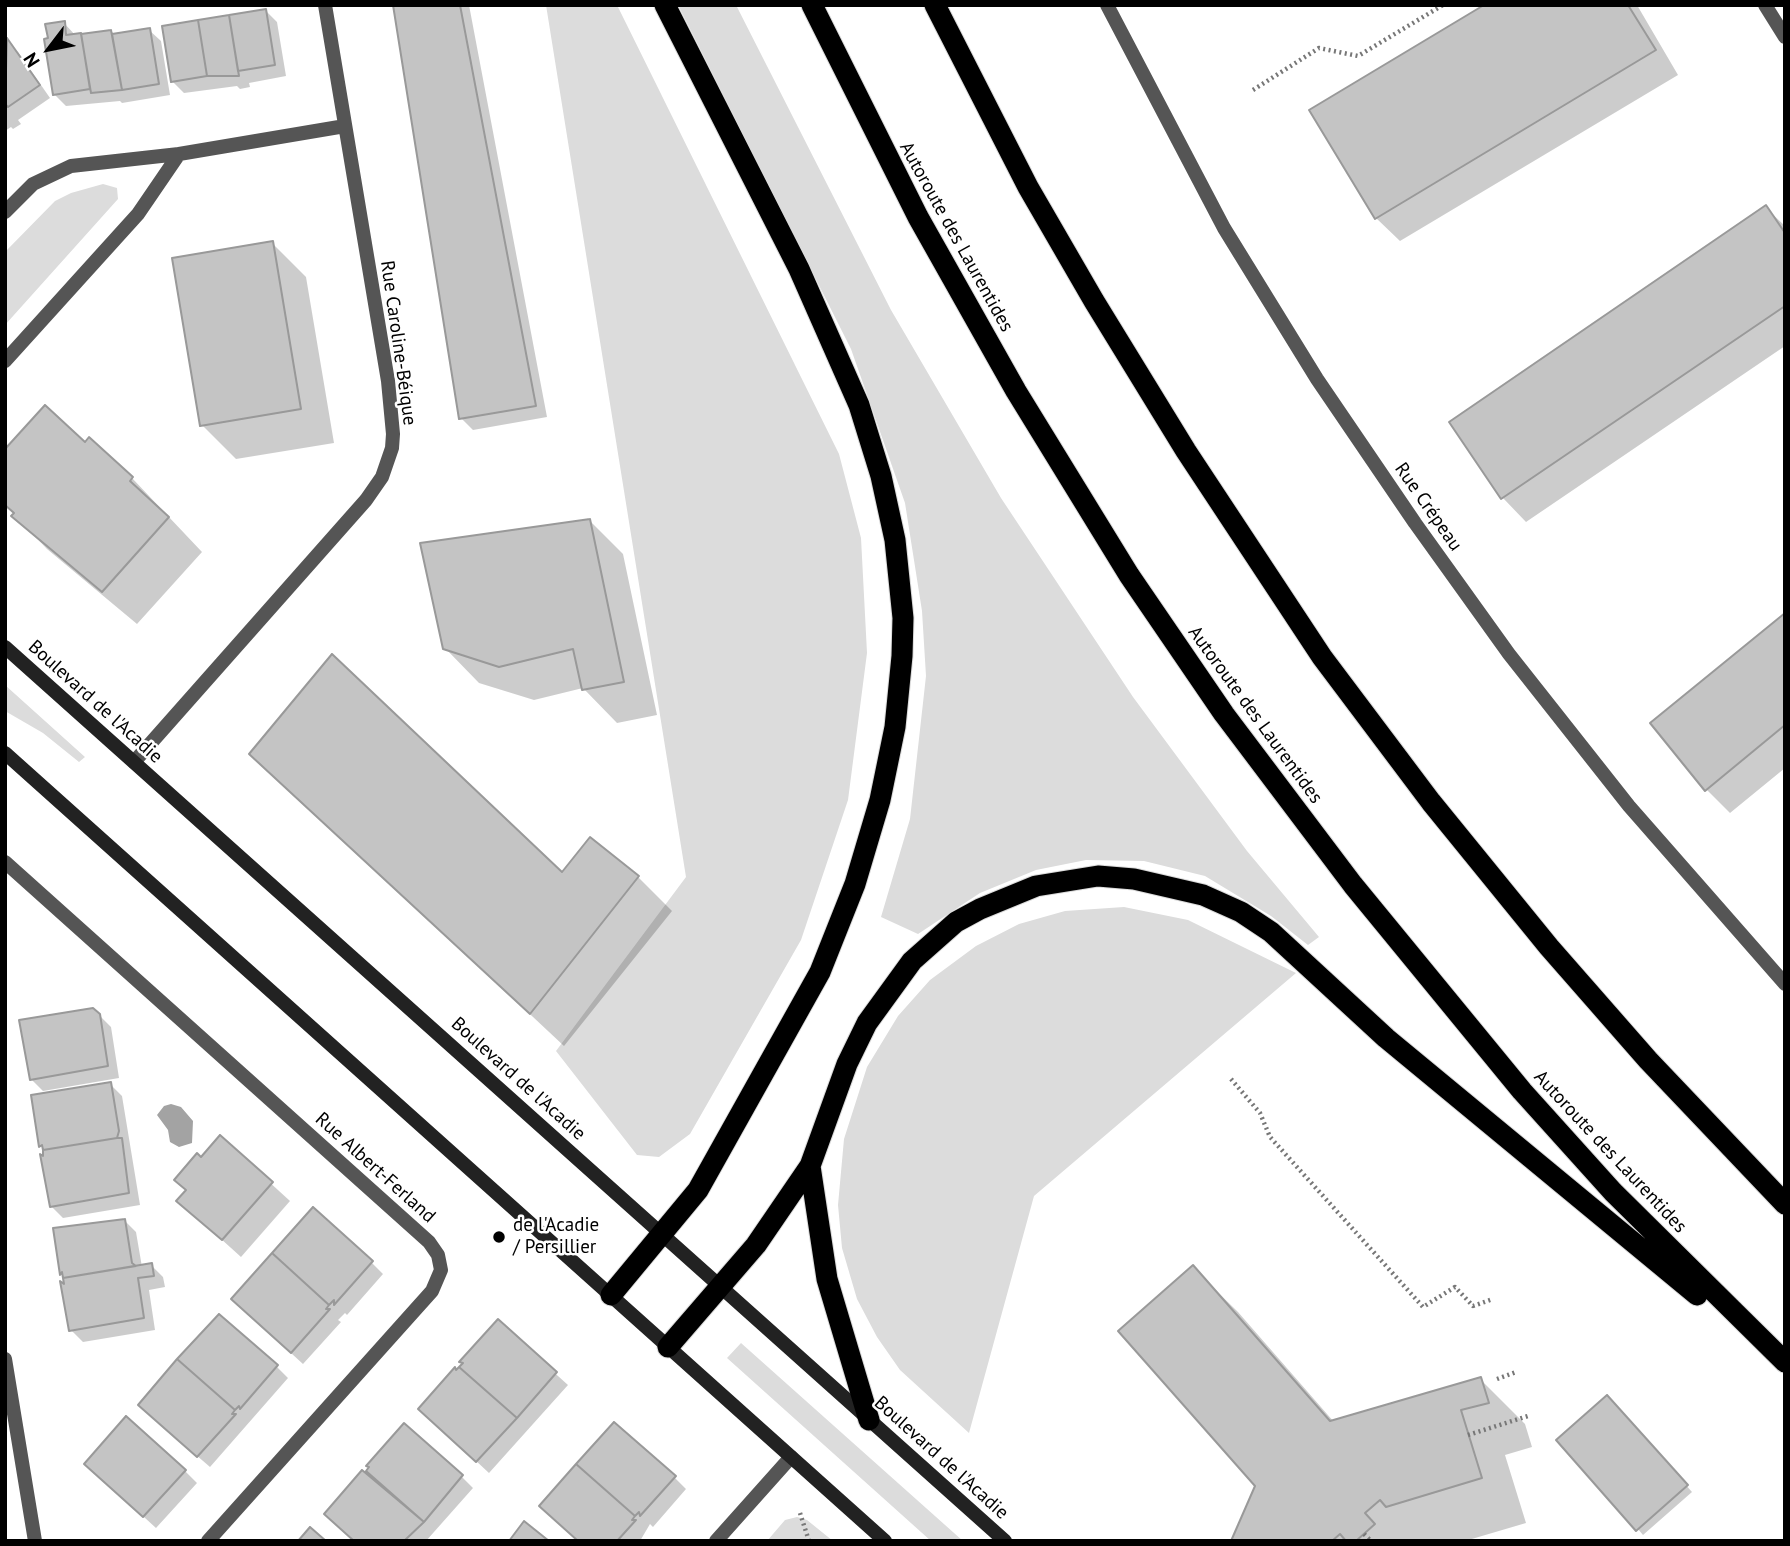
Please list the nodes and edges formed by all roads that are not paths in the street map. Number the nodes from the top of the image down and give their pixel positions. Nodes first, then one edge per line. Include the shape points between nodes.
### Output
1 (325, 5) edge
2 (665, 5) edge
3 (811, 5) edge
4 (935, 5) edge
5 (1107, 5) edge
6 (1765, 5) edge
7 (1785, 37) edge
8 (345, 126) junction
9 (179, 154) junction
10 (5, 212) edge
11 (5, 361) edge
12 (5, 647) edge
13 (5, 753) edge
14 (134, 762) junction
15 (5, 862) edge
16 (1785, 984) edge
17 (810, 1166) junction
18 (1785, 1204) edge
19 (663, 1235) junction
20 (721, 1287) junction
21 (611, 1295) junction
22 (668, 1347) junction
23 (5, 1359) edge
24 (1785, 1362) edge
25 (1785, 1368) edge
26 (869, 1420) junction
27 (791, 1457) junction
28 (35, 1541) edge
29 (208, 1541) edge
30 (716, 1541) edge
31 (885, 1541) edge
32 (1005, 1541) edge

1 - 8 street, Rue Caroline-Béique
2 - 19 highway via 846,370 881,476 895,540 903,618 888,764 868,844 840,924 797,1017 717,1160
3 - 24 highway, Autoroute des Laurentides via 918,217 1016,391 1129,575 1224,714 1353,885 1513,1080 1613,1192
4 - 18 highway via 1028,187 1100,312 1322,657 1431,802 1558,957 1656,1069
5 - 16 street, Rue Crépeau via 1224,228 1317,379 1415,523 1509,654 1629,806
6 - 7 street
8 - 9 street
8 - 14 street, Rue Caroline-Béique via 392,416 393,441 387,463 366,499
9 - 10 street via 71,166 33,184
9 - 11 street via 138,214
12 - 14 main road, Boulevard de l'Acadie
13 - 21 main road
14 - 19 main road, Boulevard de l'Acadie
15 - 29 street, Rue Albert-Ferland via 429,1242 438,1255 441,1270 432,1291
17 - 20 highway via 768,1230
17 - 25 highway via 847,1065 878,1004 912,961 948,928 1008,896 1068,879 1110,877 1171,886 1241,912 1271,932 1386,1038
17 - 26 highway via 827,1279
19 - 20 main road, Boulevard de l'Acadie
19 - 21 highway
20 - 22 highway
20 - 26 main road, Boulevard de l'Acadie
21 - 22 main road
22 - 27 main road
23 - 28 street
26 - 32 main road, Boulevard de l'Acadie
27 - 30 street
27 - 31 main road

